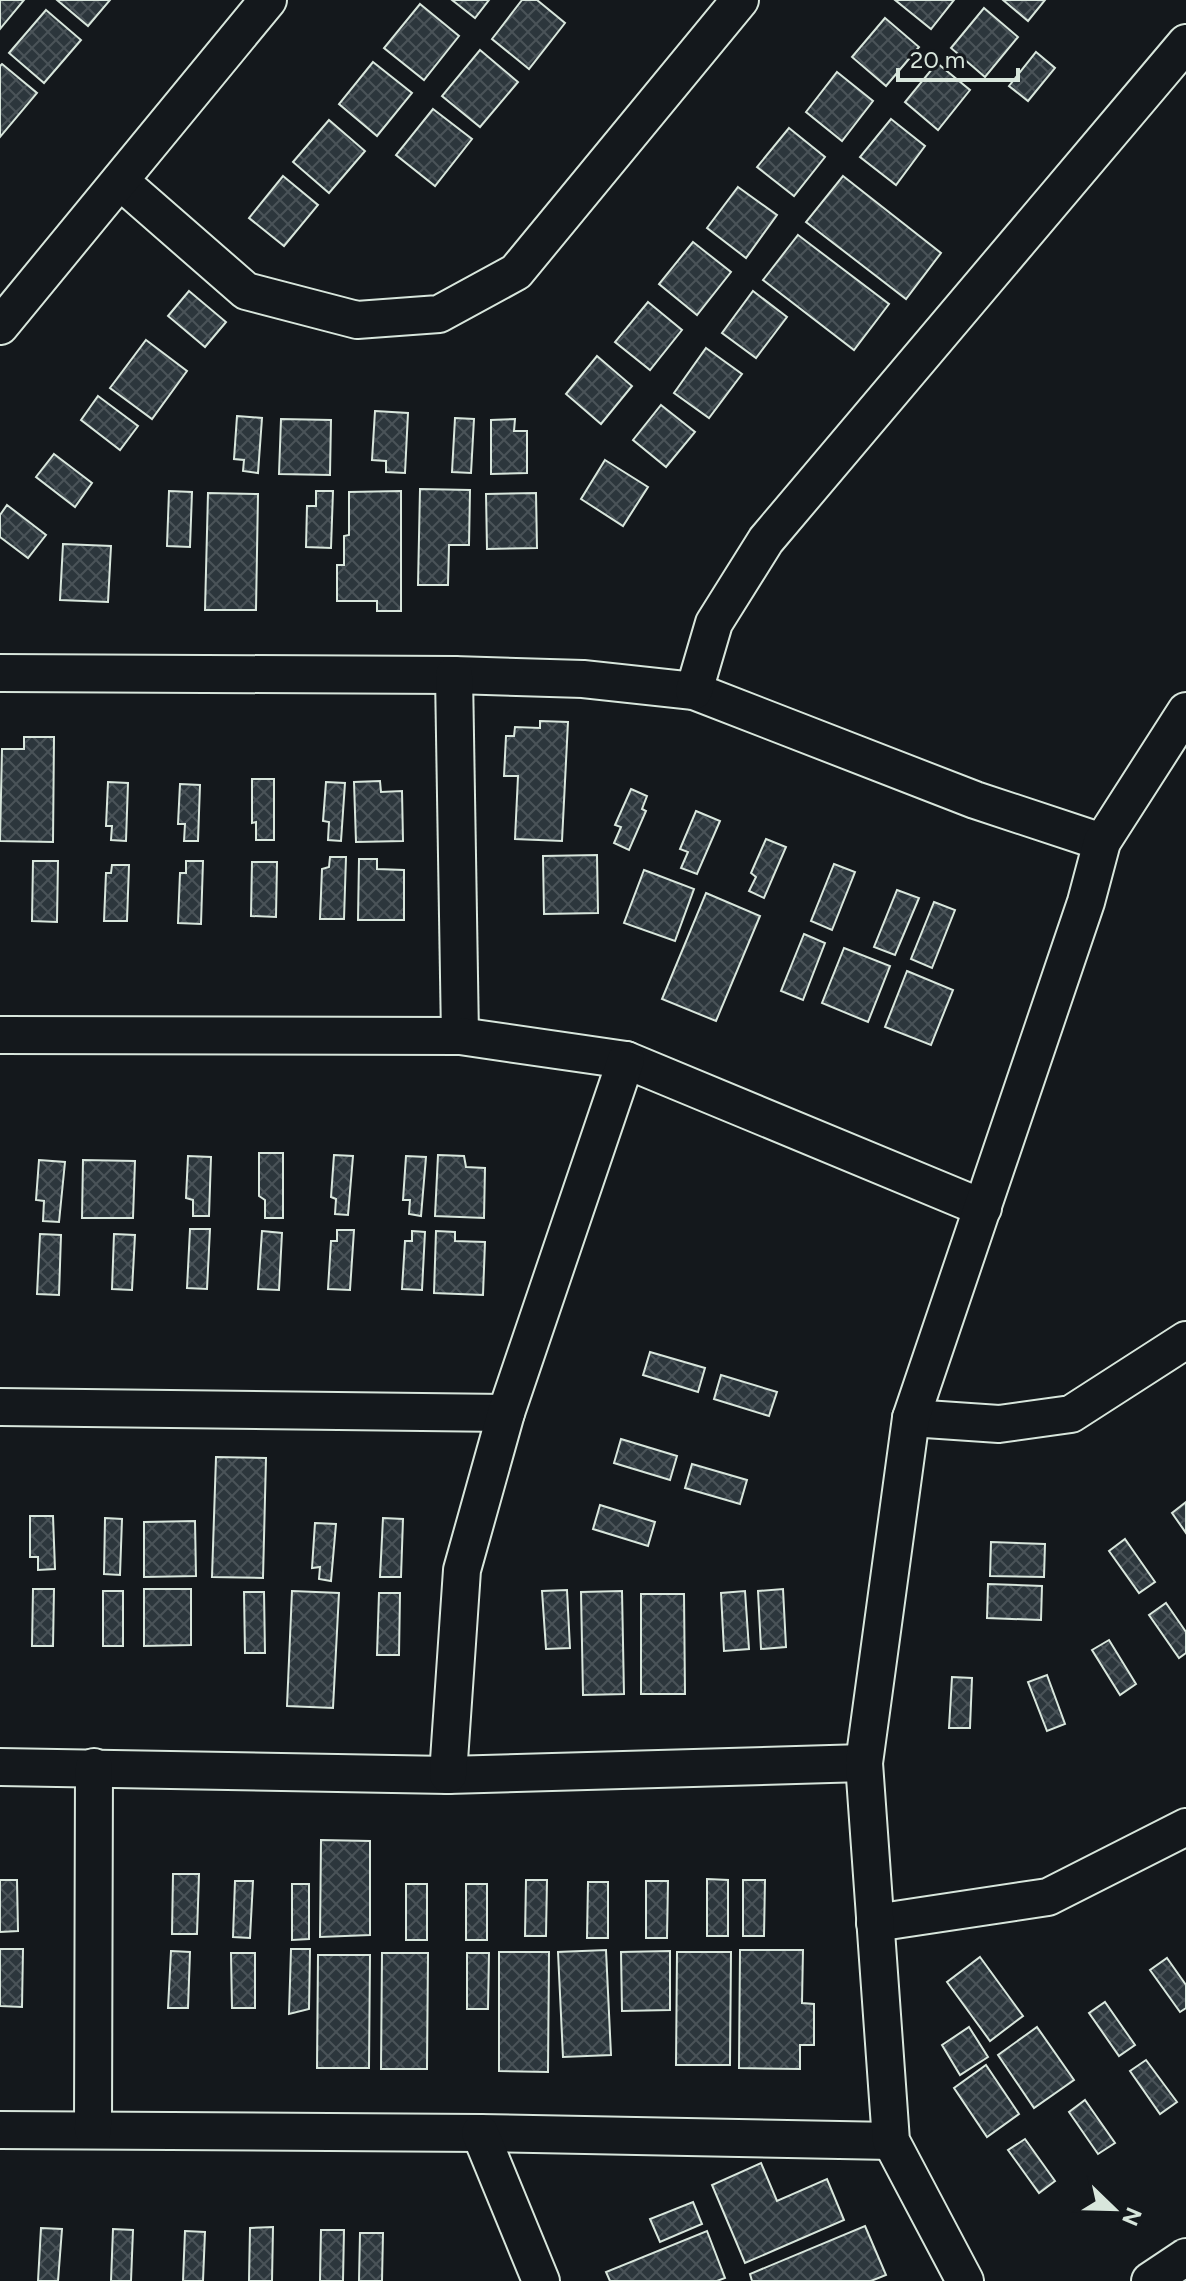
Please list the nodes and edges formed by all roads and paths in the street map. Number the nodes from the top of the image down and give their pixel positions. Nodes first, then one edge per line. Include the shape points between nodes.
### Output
1 (268, 0) edge
2 (740, 0) edge
3 (1186, 43) edge
4 (120, 181) junction
5 (0, 326) edge
6 (0, 673) edge
7 (454, 675) junction
8 (694, 691) junction
9 (1186, 711) edge
10 (1102, 842) junction
11 (0, 1035) edge
12 (460, 1036) junction
13 (626, 1060) junction
14 (983, 1208) junction
15 (1186, 1340) edge
16 (0, 1407) edge
17 (506, 1413) junction
18 (911, 1418) junction
19 (864, 1763) junction
20 (0, 1767) edge
21 (94, 1767) junction
22 (448, 1775) junction
23 (1186, 1827) edge
24 (875, 1923) junction
25 (0, 2130) edge
26 (93, 2130) junction
27 (480, 2133) junction
28 (891, 2141) junction
29 (1186, 2257) edge
30 (541, 2281) edge
31 (965, 2281) edge
32 (1150, 2281) edge

1 - 4 street
2 - 4 street via 516,272 439,314 357,320 246,291
3 - 8 street via 766,540 714,623
4 - 5 street
6 - 7 street
7 - 8 street via 583,679
7 - 12 street
8 - 10 street via 975,800
9 - 10 street
10 - 14 street
11 - 12 street
12 - 13 street
13 - 14 street
13 - 17 street
14 - 18 street
15 - 18 street via 1071,1414 999,1424
16 - 17 street
17 - 22 street via 462,1570
18 - 19 street
19 - 22 street
19 - 24 street
20 - 21 street
21 - 22 street
21 - 26 street
23 - 24 street via 1048,1897
24 - 28 street
25 - 26 street
26 - 27 street
27 - 28 street
27 - 30 street
28 - 31 street
29 - 32 street

